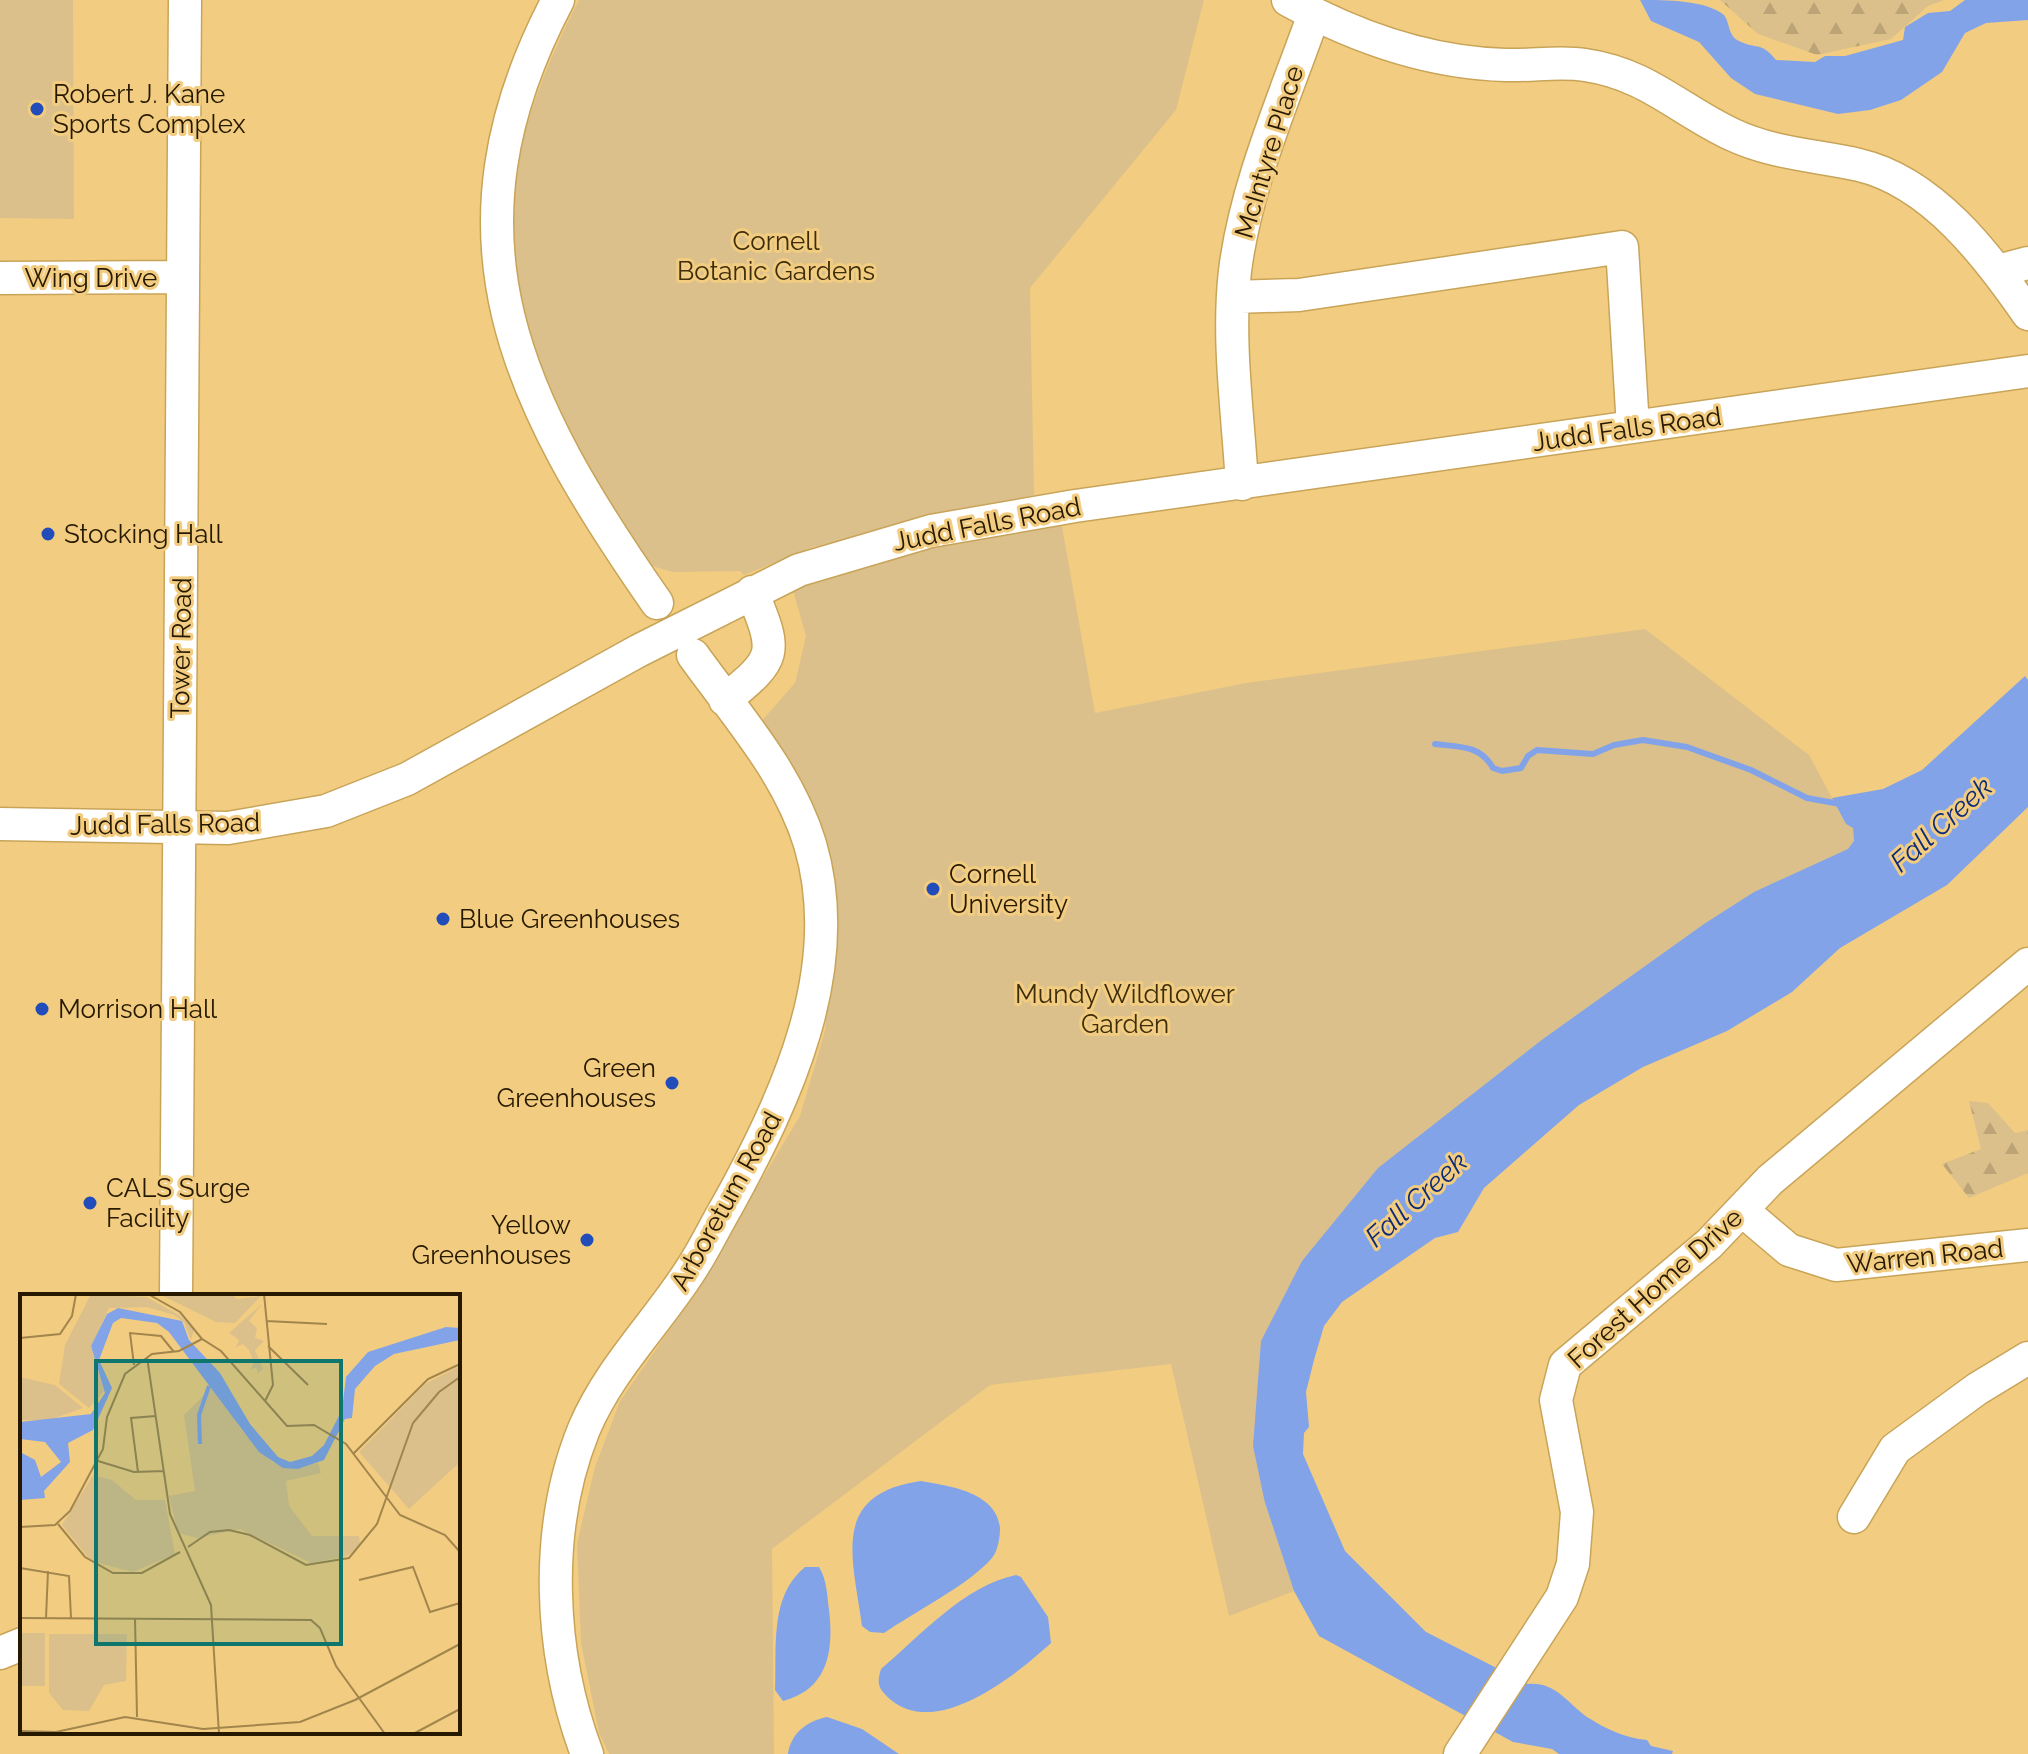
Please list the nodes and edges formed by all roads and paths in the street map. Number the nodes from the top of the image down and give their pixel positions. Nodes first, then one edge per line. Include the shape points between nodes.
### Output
1 (185, 0) edge
2 (558, 0) edge
3 (1301, 7) edge
4 (2013, 267) edge
5 (182, 277) junction
6 (0, 278) edge
7 (1233, 297) junction
8 (2028, 314) edge
9 (2028, 371) edge
10 (1633, 427) junction
11 (1242, 484) junction
12 (752, 592) junction
13 (657, 603) dead end
14 (693, 655) dead end
15 (725, 700) junction
16 (0, 824) edge
17 (179, 829) junction
18 (2028, 964) edge
19 (1743, 1211) junction
20 (2028, 1245) edge
21 (176, 1294) edge
22 (2028, 1358) edge
23 (1854, 1517) dead end
24 (20, 1645) edge
25 (0, 1653) edge
26 (587, 1754) edge
27 (1460, 1754) edge

1 - 5 street, Tower Road
2 - 13 street via 532,52 502,148 495,234 505,301 534,396 563,460
3 - 4 street via 1395,47 1463,61 1586,65 1625,74 1753,144 1892,177
3 - 7 street, McIntyre Place via 1243,226
4 - 8 street
5 - 6 street, Wing Drive
5 - 17 street, Tower Road
7 - 10 street via 1299,295 1622,247
7 - 11 street, McIntyre Place
9 - 10 street, Judd Falls Road
10 - 11 street, Judd Falls Road
11 - 12 street, Judd Falls Road via 931,531 799,570
12 - 15 street via 770,635 770,649 758,673
12 - 17 street, Judd Falls Road via 373,795 277,822
14 - 15 street, Arboretum Road
15 - 26 street, Arboretum Road via 773,765 800,817 817,872 818,953 799,1053 781,1101 691,1271 601,1395 572,1465 558,1539 558,1620 574,1719
16 - 17 street, Judd Falls Road
17 - 21 street, Tower Road
18 - 19 street, Forest Home Drive via 1770,1180
19 - 20 street, Warren Road via 1789,1250 1836,1265
19 - 27 street, Forest Home Drive via 1565,1365 1556,1400 1577,1535 1562,1597
22 - 23 street via 1895,1449
24 - 25 street

